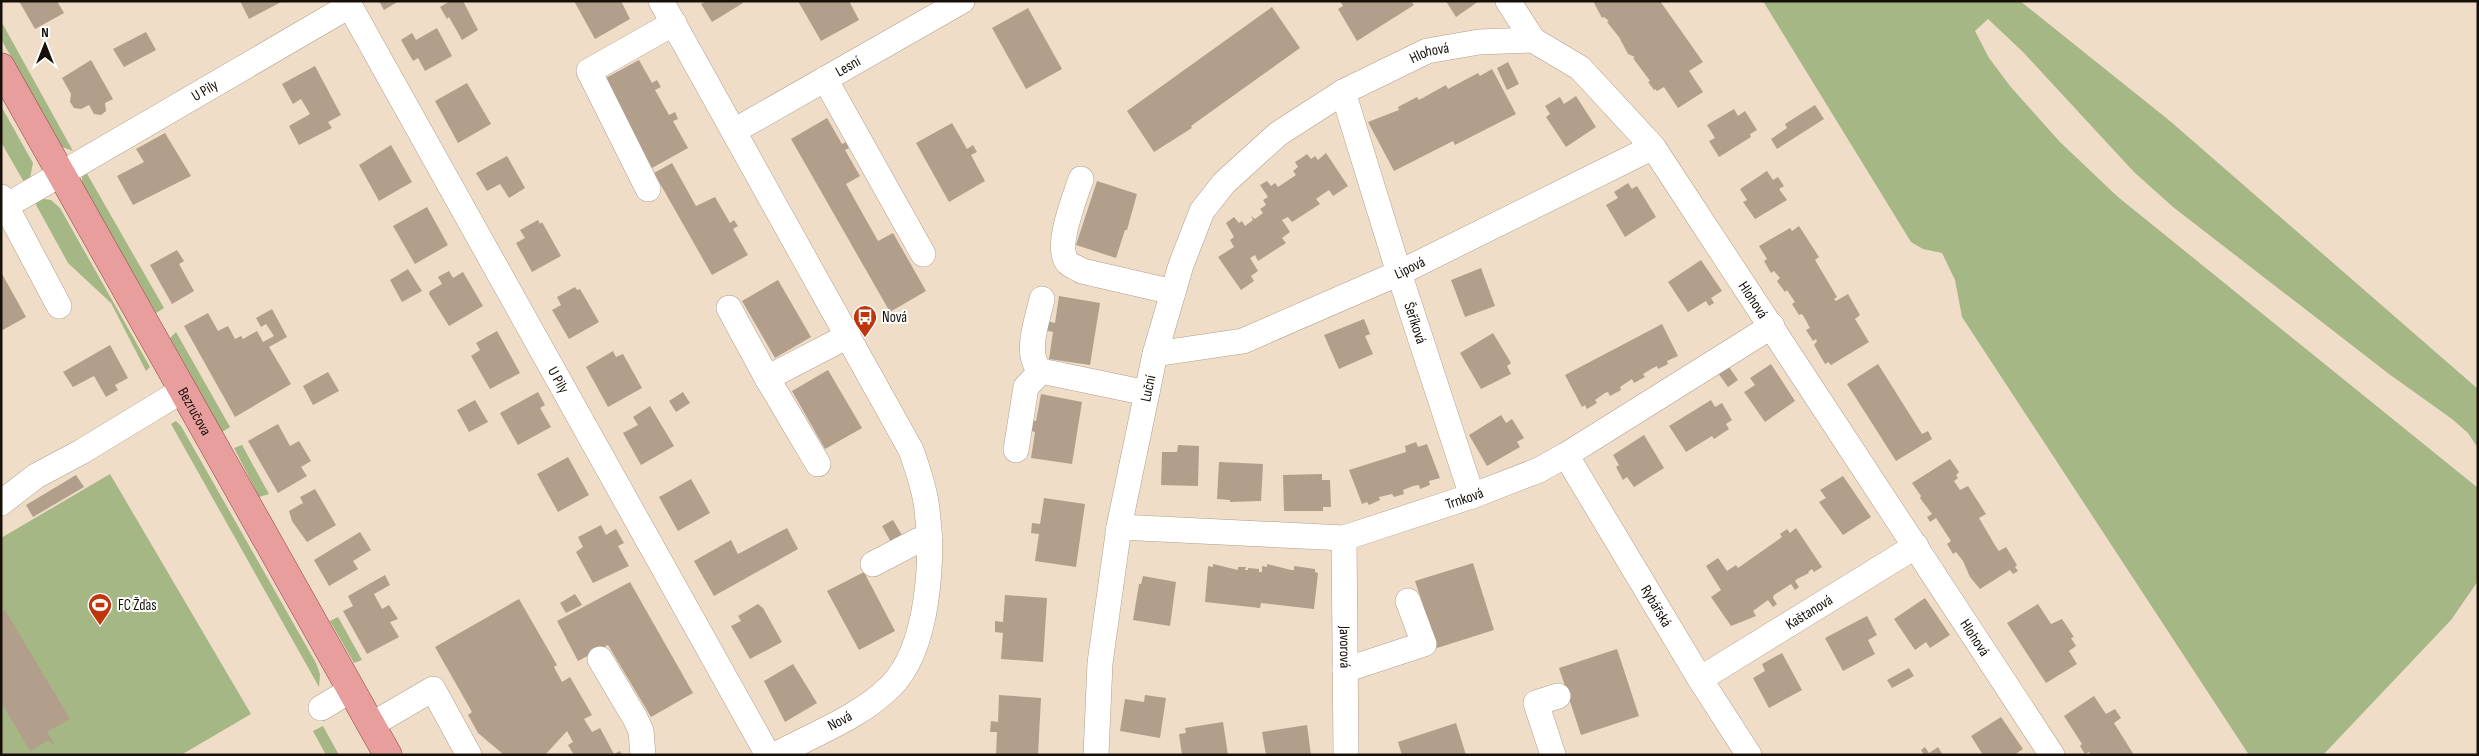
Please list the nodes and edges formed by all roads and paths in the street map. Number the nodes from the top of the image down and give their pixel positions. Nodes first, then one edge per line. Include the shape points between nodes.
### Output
1 (662, 1) edge
2 (962, 1) edge
3 (1508, 1) edge
4 (348, 4) edge
5 (674, 23) junction
6 (1532, 40) junction
7 (1, 67) edge
8 (825, 79) junction
9 (1343, 92) junction
10 (734, 131) junction
11 (1653, 148) junction
12 (61, 174) junction
13 (1081, 179) dead end
14 (648, 189) dead end
15 (4, 201) edge
16 (923, 254) dead end
17 (1399, 273) junction
18 (1173, 292) junction
19 (1042, 299) dead end
20 (59, 306) dead end
21 (729, 308) dead end
22 (1772, 326) junction
23 (848, 336) junction
24 (1155, 354) junction
25 (1041, 371) junction
26 (767, 378) junction
27 (183, 390) junction
28 (1148, 393) junction
29 (1016, 450) dead end
30 (1566, 455) junction
31 (818, 464) dead end
32 (1472, 496) junction
33 (1, 503) edge
34 (1120, 527) junction
35 (930, 537) junction
36 (1344, 538) junction
37 (1916, 546) junction
38 (873, 564) dead end
39 (1408, 601) dead end
40 (600, 659) dead end
41 (1345, 670) junction
42 (1700, 679) junction
43 (351, 690) junction
44 (1558, 696) dead end
45 (321, 708) dead end
46 (371, 725) junction
47 (388, 755) edge
48 (470, 755) edge
49 (643, 755) edge
50 (768, 755) edge
51 (775, 755) edge
52 (1096, 755) edge
53 (1346, 755) edge
54 (1553, 755) edge
55 (1749, 755) edge
56 (2052, 755) edge

1 - 5 street, Nová
2 - 8 street, Lesní
3 - 6 street
4 - 12 street, U Pily
4 - 50 street, U Pily
5 - 10 street, Nová
5 - 14 street via 589,71
6 - 9 street, Hlohová via 1478,42 1427,52
6 - 11 street, Hlohová via 1580,68
7 - 12 main road, Bezručova
8 - 10 street, Lesní
8 - 16 street
9 - 17 street, Šeříková
9 - 18 street, Luční via 1278,134 1224,183 1202,211
10 - 23 street, Nová
11 - 17 street, Lipová
11 - 22 street, Hlohová
12 - 15 street, U Pily
12 - 27 main road, Bezručova
13 - 18 street via 1062,244 1069,264 1082,271
15 - 20 street
17 - 24 street, Lipová via 1243,341
17 - 32 street, Šeříková
18 - 24 street, Luční
19 - 25 street via 1032,357
21 - 26 street
22 - 30 street, Trnková
22 - 37 street, Hlohová
23 - 26 street
23 - 35 street, Nová via 911,450 921,478
24 - 28 street, Luční
25 - 28 street
25 - 29 street via 1026,387
26 - 31 street
27 - 33 street via 36,476
27 - 43 main road, Bezručova
28 - 34 street, Luční
30 - 32 street, Trnková via 1539,470
30 - 42 street, Rybářská
32 - 36 street, Trnková
34 - 36 street, Trnková
34 - 52 street, Luční via 1100,664
35 - 38 street
35 - 51 street, Nová via 922,616 917,640 902,672 872,704
36 - 41 street, Javorová
37 - 42 street, Kaštanová
37 - 56 street, Hlohová
39 - 41 street via 1424,644
40 - 49 street via 641,731
41 - 53 street, Javorová
42 - 55 street, Rybářská
43 - 45 street
43 - 46 main road, Bezručova
44 - 54 street via 1536,703
46 - 47 main road, Bezručova
46 - 48 street via 433,689

